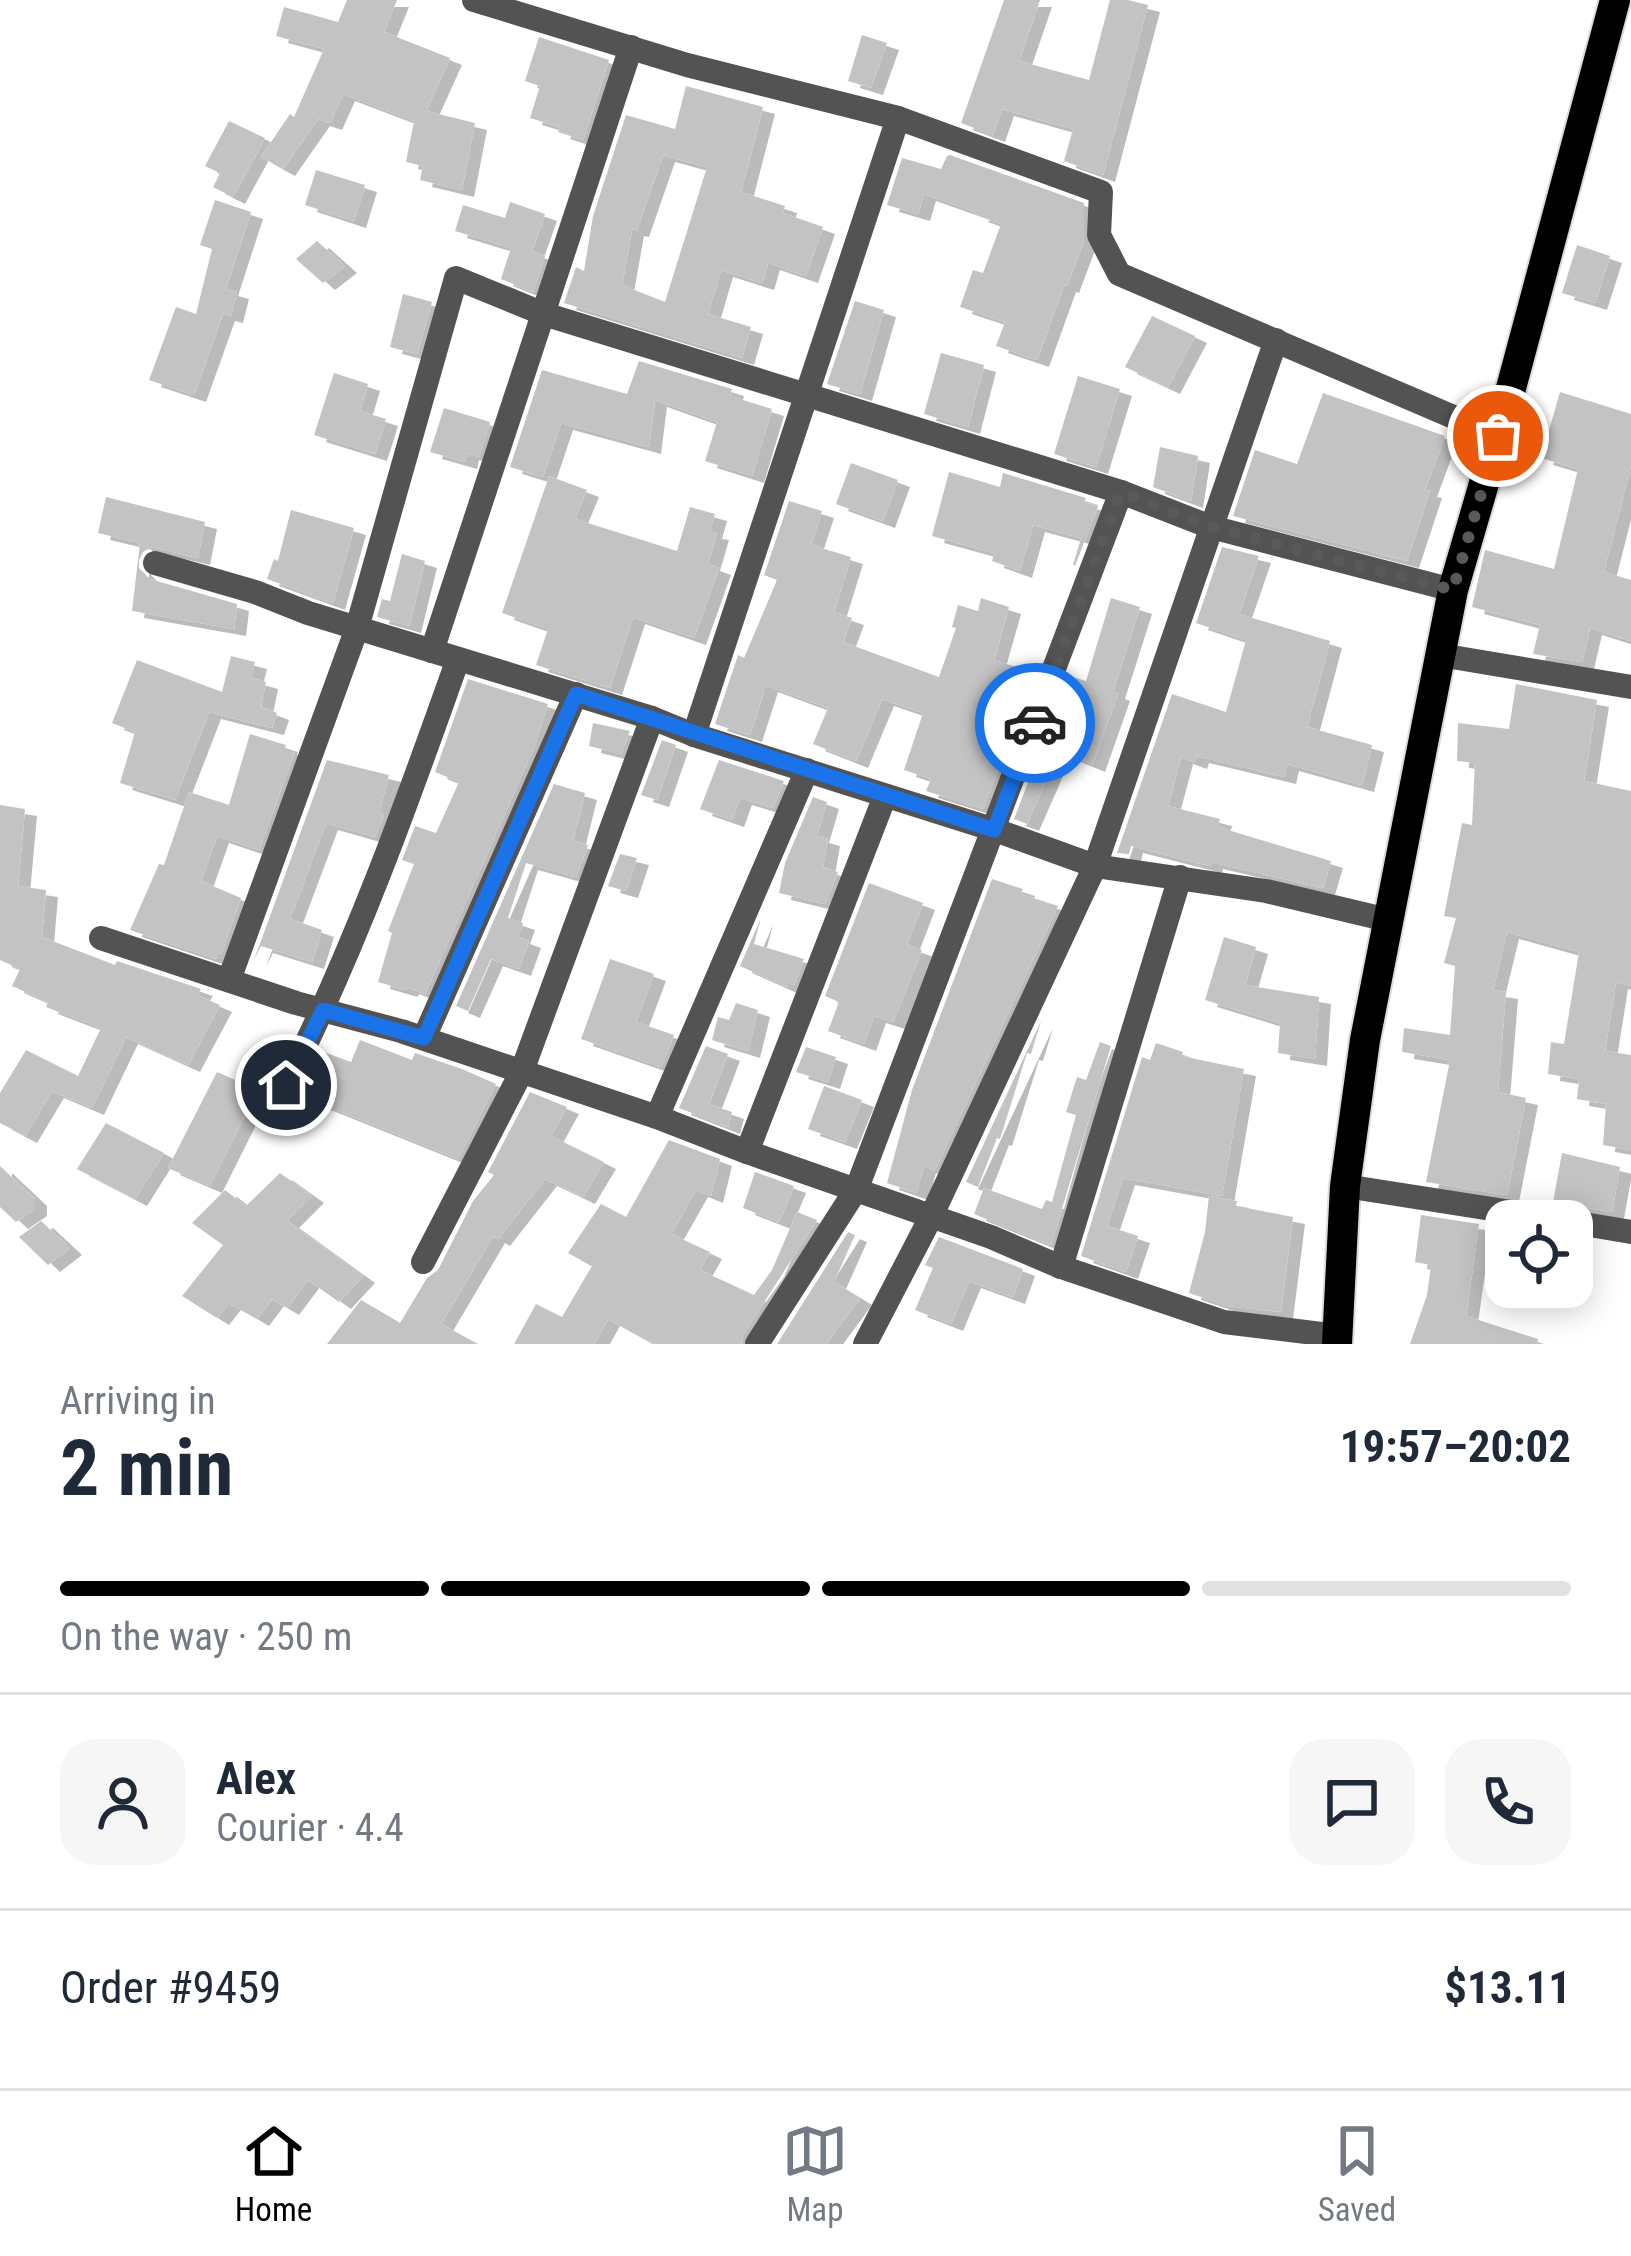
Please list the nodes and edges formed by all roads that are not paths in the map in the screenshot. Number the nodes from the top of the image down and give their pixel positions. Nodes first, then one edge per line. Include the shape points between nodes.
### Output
1 (474, 0) edge
2 (1615, 0) edge
3 (631, 47) junction
4 (898, 118) junction
5 (544, 314) junction
6 (1276, 340) junction
7 (807, 395) junction
8 (1498, 436) junction
9 (1121, 492) junction
10 (1211, 527) junction
11 (155, 563) dead end
12 (1453, 590) junction
13 (357, 628) junction
14 (432, 651) junction
15 (1440, 655) junction
16 (458, 659) junction
17 (1631, 687) edge
18 (576, 694) junction
19 (652, 718) junction
20 (694, 735) junction
21 (807, 770) junction
22 (885, 796) junction
23 (994, 830) junction
24 (1095, 866) junction
25 (1180, 878) junction
26 (1388, 920) junction
27 (101, 938) dead end
28 (229, 980) junction
29 (323, 1010) junction
30 (424, 1038) junction
31 (522, 1071) junction
32 (286, 1085) dead end
33 (657, 1117) junction
34 (747, 1152) junction
35 (1345, 1186) junction
36 (856, 1188) junction
37 (1485, 1208) edge
38 (931, 1216) junction
39 (1593, 1225) edge
40 (1631, 1232) edge
41 (422, 1262) dead end
42 (1061, 1267) junction
43 (1338, 1340) edge
44 (758, 1344) edge
45 (866, 1344) edge

1 - 3 street
2 - 8 main road
3 - 4 street
3 - 5 street
4 - 6 street via 1101,192 1099,235 1119,274
4 - 7 street
5 - 7 street
5 - 13 street via 456,278
5 - 14 street
6 - 8 street
6 - 10 street
7 - 9 street
7 - 20 street
8 - 12 main road
9 - 10 street
9 - 23 street
10 - 12 street
10 - 24 street
11 - 13 street
12 - 15 main road
13 - 14 street
13 - 28 street
14 - 16 street
15 - 17 street
15 - 26 main road
16 - 18 street
16 - 29 street
18 - 19 street
18 - 30 street
19 - 20 street
19 - 31 street
20 - 21 street
21 - 22 street
21 - 33 street
22 - 23 street
22 - 34 street
23 - 24 street
23 - 36 street
24 - 25 street
24 - 38 street
25 - 26 street
25 - 42 street
26 - 35 main road
27 - 28 street
28 - 29 street
29 - 30 street
29 - 32 street
30 - 31 street
31 - 33 street
31 - 41 street
33 - 34 street
34 - 36 street
35 - 37 street
35 - 43 main road
36 - 38 street
36 - 44 street
38 - 42 street
38 - 45 street
39 - 40 street
42 - 43 street via 1224,1322

